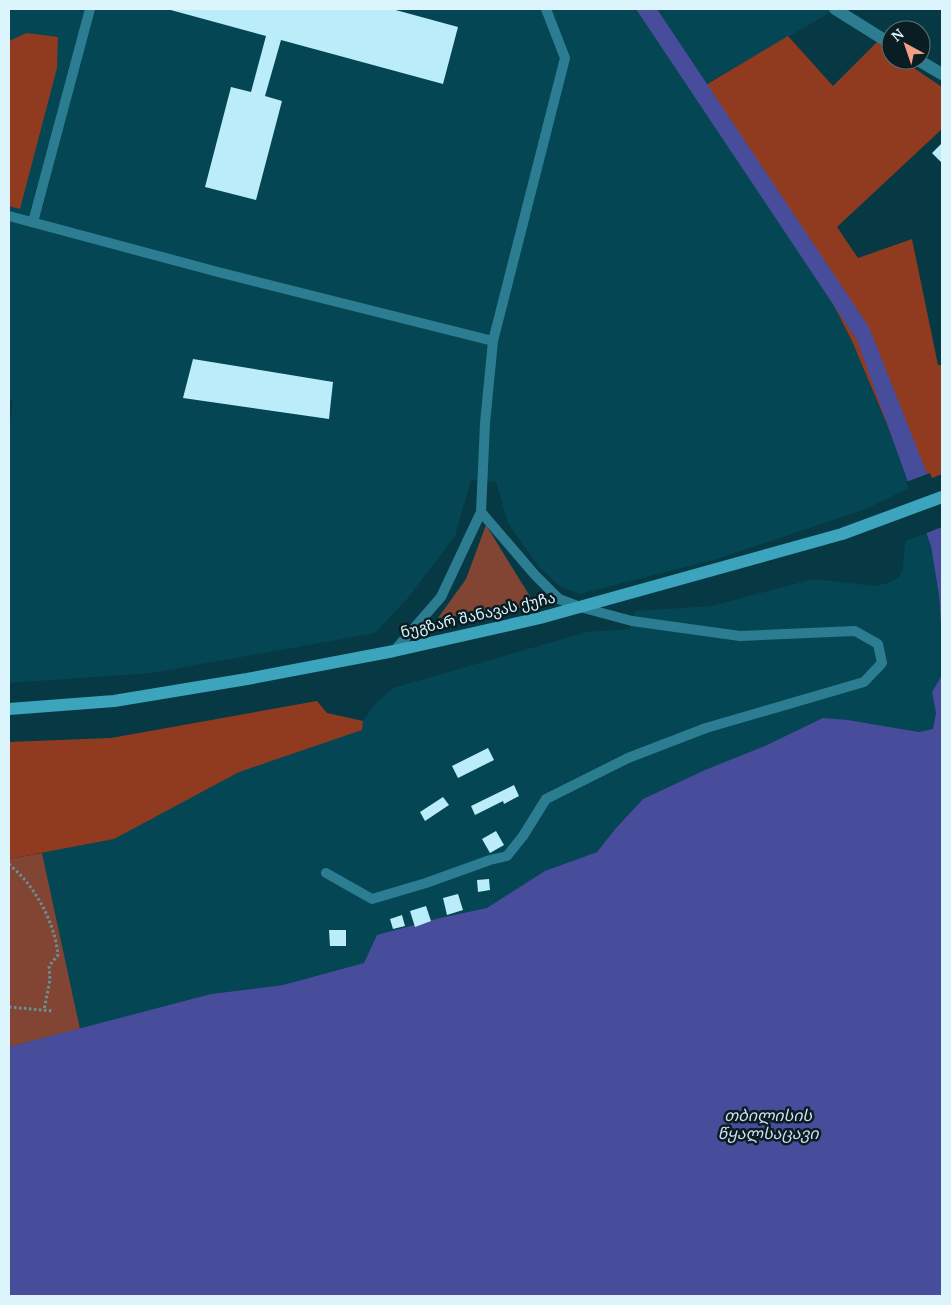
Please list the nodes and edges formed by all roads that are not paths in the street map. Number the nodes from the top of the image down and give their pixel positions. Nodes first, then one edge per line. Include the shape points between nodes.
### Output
1 (90, 9) edge
2 (546, 9) edge
3 (835, 9) edge
4 (881, 38) edge
5 (931, 68) edge
6 (942, 74) edge
7 (9, 216) edge
8 (33, 222) junction
9 (493, 341) junction
10 (942, 497) edge
11 (481, 512) junction
12 (580, 607) junction
13 (394, 651) junction
14 (9, 709) edge
15 (326, 872) dead end

1 - 8 lane
2 - 9 lane via 565,58
3 - 4 street
5 - 6 street
7 - 8 lane
8 - 9 lane
9 - 11 lane
10 - 12 main road, ნუგზარ შანავას ქუჩა via 842,534
11 - 12 lane via 535,576 559,598
11 - 13 lane via 441,598
12 - 13 main road, ნუგზარ შანავას ქუჩა
12 - 15 lane via 632,621 740,636 855,631 878,644 882,663 864,682 706,728 628,758 546,799 507,856 372,899
13 - 14 main road, ნუგზარ შანავას ქუჩა via 114,701

